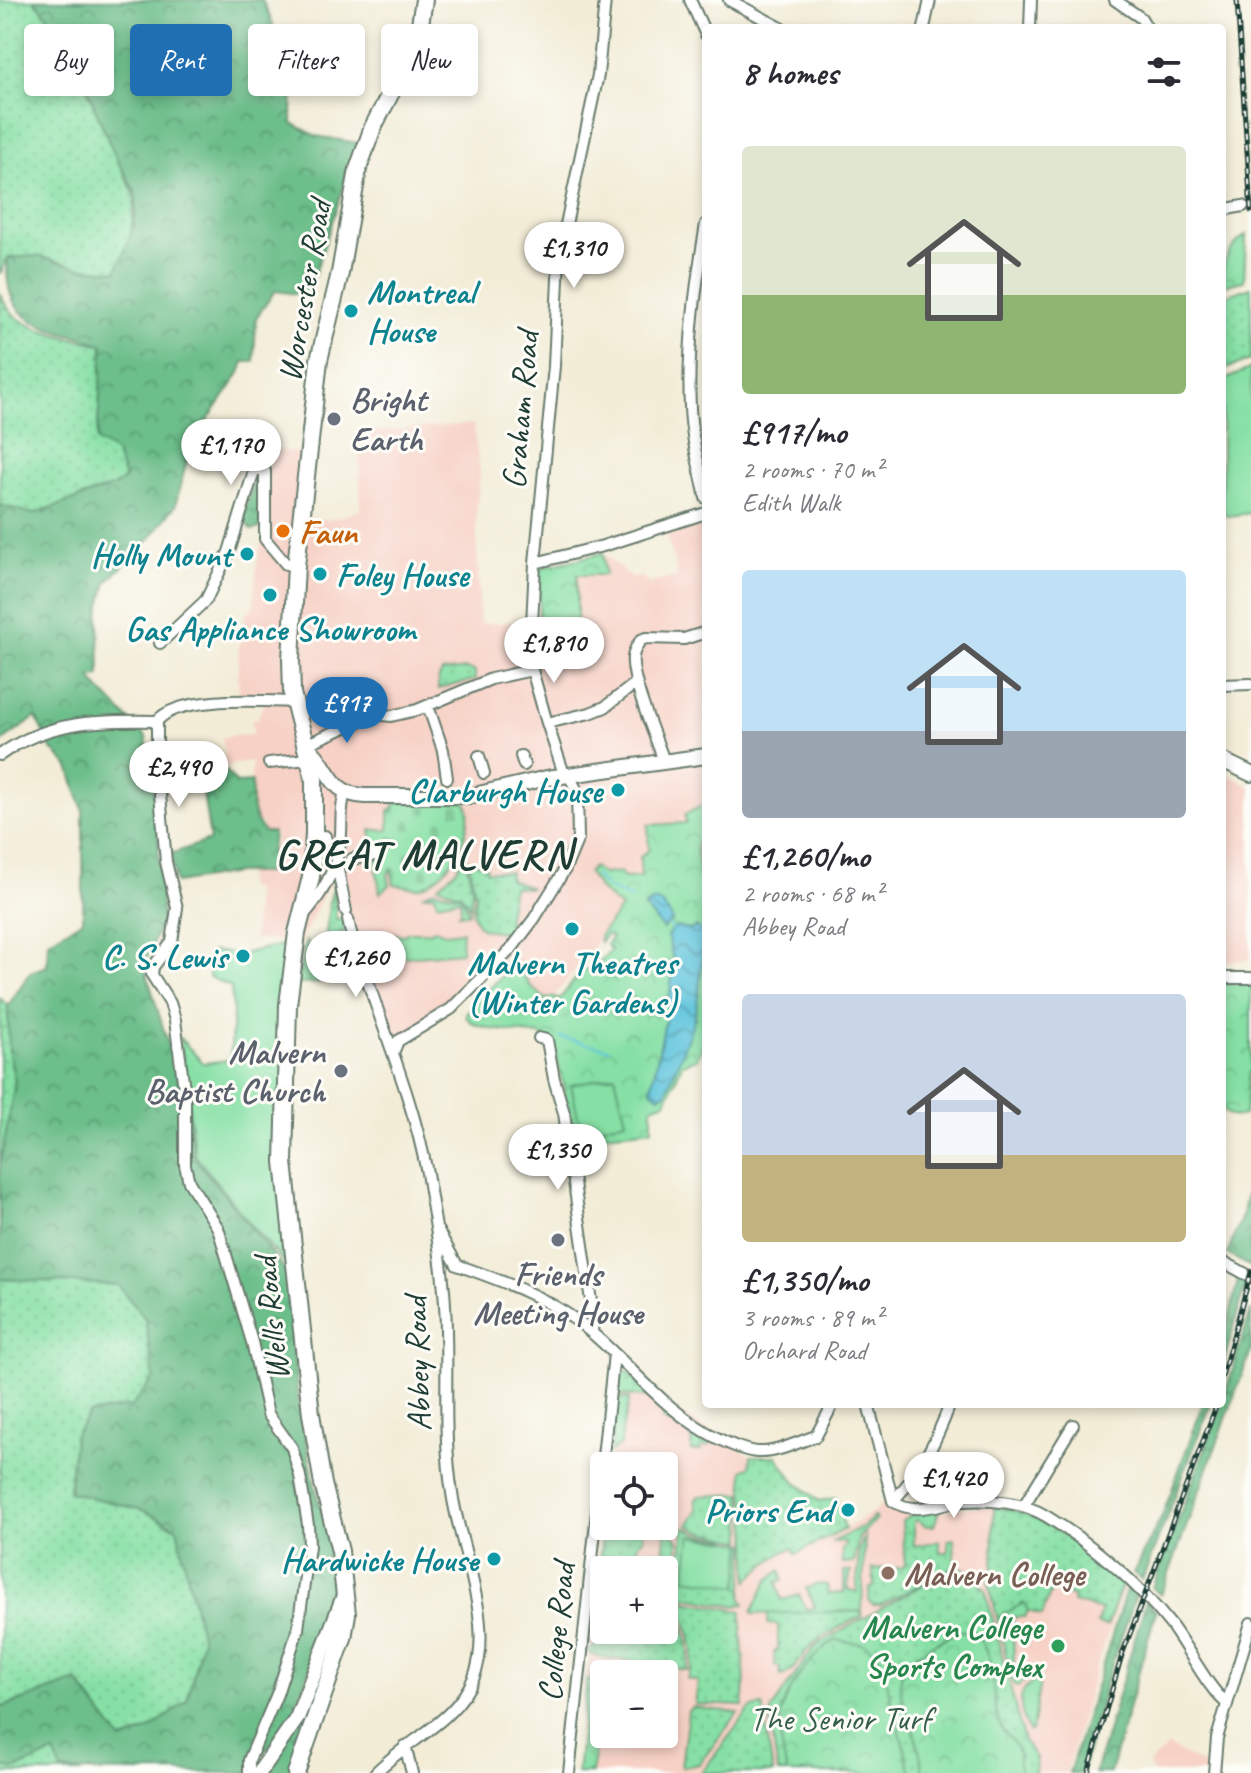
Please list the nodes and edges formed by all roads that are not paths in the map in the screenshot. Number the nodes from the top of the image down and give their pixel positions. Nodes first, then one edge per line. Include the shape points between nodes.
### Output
1 (424, 0) edge
2 (605, 0) edge
3 (690, 0) edge
4 (729, 0) edge
5 (930, 0) edge
6 (1031, 0) edge
7 (1115, 0) edge
8 (774, 24) edge
9 (925, 24) edge
10 (1030, 24) edge
11 (1145, 24) edge
12 (702, 26) edge
13 (1243, 206) dead end
14 (1226, 209) edge
15 (702, 254) edge
16 (702, 476) edge
17 (702, 514) edge
18 (535, 563) junction
19 (296, 566) junction
20 (572, 627) dead end
21 (702, 634) edge
22 (160, 643) dead end
23 (531, 645) junction
24 (532, 670) junction
25 (636, 683) junction
26 (1251, 684) edge
27 (1226, 685) edge
28 (293, 702) junction
29 (428, 706) junction
30 (154, 721) junction
31 (547, 723) junction
32 (307, 752) junction
33 (0, 755) edge
34 (479, 756) dead end
35 (702, 756) edge
36 (664, 761) junction
37 (1226, 762) edge
38 (269, 763) dead end
39 (484, 773) dead end
40 (1251, 774) edge
41 (565, 775) junction
42 (448, 788) junction
43 (345, 793) junction
44 (331, 847) junction
45 (376, 855) dead end
46 (352, 859) dead end
47 (300, 919) junction
48 (1226, 978) edge
49 (1251, 978) edge
50 (539, 1038) dead end
51 (393, 1053) junction
52 (435, 1226) junction
53 (1226, 1263) edge
54 (1251, 1277) edge
55 (592, 1333) junction
56 (614, 1354) junction
57 (831, 1408) edge
58 (869, 1408) edge
59 (949, 1408) edge
60 (1073, 1425) dead end
61 (893, 1501) junction
62 (1023, 1507) junction
63 (345, 1593) junction
64 (1251, 1623) edge
65 (1227, 1703) junction
66 (405, 1746) junction
67 (249, 1773) edge
68 (259, 1773) edge
69 (296, 1773) edge
70 (375, 1773) edge
71 (412, 1773) edge
72 (569, 1773) edge
73 (1214, 1773) edge

1 - 19 highway, Worcester Road via 411,54 358,169 319,360
2 - 18 street, Graham Road via 598,75 559,257 550,429
3 - 12 street
4 - 8 street
5 - 9 street
6 - 10 street
7 - 11 street
13 - 14 street
15 - 16 street via 690,410
17 - 18 street
18 - 23 street, Graham Road
19 - 22 street via 286,564 265,539 265,471 254,471 229,552 206,600
19 - 28 highway, Worcester Road
20 - 23 street
21 - 25 street via 641,640 633,657
23 - 24 street, Graham Road
24 - 29 street via 491,679
24 - 31 street, Graham Road
25 - 31 street via 605,707
25 - 36 street
26 - 27 street
28 - 30 street via 203,704
28 - 32 highway, Worcester Road
29 - 32 street via 391,716 375,714
29 - 42 street via 443,750
30 - 33 street via 74,724 21,739
30 - 67 street via 166,862 177,908 172,942 152,975 175,1020 185,1096 185,1165 189,1182 218,1228 268,1414 292,1448 308,1525 298,1629 249,1760
31 - 41 street, Graham Road
32 - 38 street
32 - 43 main road via 313,751
32 - 47 highway, Worcester Road via 314,788 314,848
34 - 39 street
35 - 36 main road
36 - 41 main road
37 - 40 main road
41 - 42 main road via 525,769 469,796
41 - 51 street, Graham Road via 577,791 578,838 540,909 473,988 451,1009 398,1041
42 - 43 main road
43 - 44 street, Abbey Road
44 - 47 street, Wells Road via 316,902
44 - 51 street, Abbey Road via 351,934
45 - 46 street
47 - 63 highway, Wells Road via 288,1005 284,1162 312,1426
48 - 49 street
50 - 55 street via 547,1040 564,1113
51 - 52 street, Abbey Road via 420,1140
52 - 55 street via 457,1265 524,1292
52 - 66 street, Abbey Road via 445,1302 447,1455 479,1615 479,1659 473,1680 444,1719
53 - 54 street
55 - 56 street
56 - 57 street via 691,1425 757,1452 816,1436
56 - 72 street, College Road
58 - 61 street
59 - 61 street via 917,1475
60 - 62 street
61 - 62 street via 914,1509 982,1500
62 - 65 street via 1072,1534 1149,1598
63 - 68 main road via 297,1718
63 - 69 highway, Wells Road via 343,1638
64 - 65 street
65 - 73 street
66 - 70 street, Abbey Road
66 - 71 street

